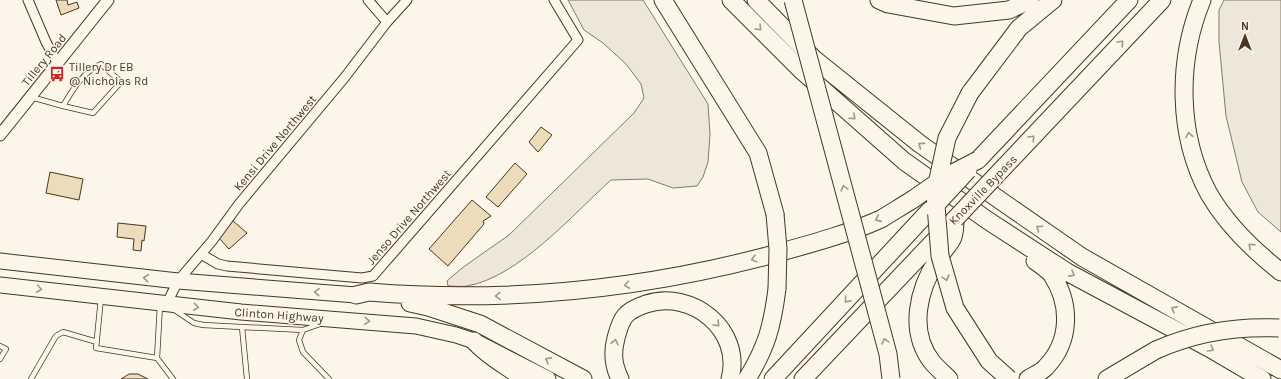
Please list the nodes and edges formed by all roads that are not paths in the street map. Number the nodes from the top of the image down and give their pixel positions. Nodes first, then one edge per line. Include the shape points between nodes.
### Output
1 (28, 0) edge
2 (108, 0) edge
3 (368, 0) edge
4 (407, 0) edge
5 (554, 0) edge
6 (663, 0) edge
7 (731, 0) edge
8 (756, 0) edge
9 (793, 0) edge
10 (879, 0) edge
11 (1030, 0) edge
12 (1053, 0) edge
13 (1130, 0) edge
14 (1162, 0) edge
15 (1202, 0) edge
16 (387, 22) junction
17 (58, 64) junction
18 (31, 97) junction
19 (63, 106) junction
20 (0, 135) edge
21 (982, 155) junction
22 (955, 219) junction
23 (986, 220) junction
24 (201, 254) junction
25 (2, 261) edge
26 (1281, 272) edge
27 (178, 281) junction
28 (0, 285) edge
29 (356, 295) junction
30 (101, 297) junction
31 (163, 304) junction
32 (345, 320) junction
33 (242, 328) junction
34 (1280, 328) edge
35 (303, 330) junction
36 (474, 341) junction
37 (97, 342) junction
38 (0, 346) edge
39 (157, 358) junction
40 (0, 359) edge
41 (1281, 370) edge
42 (30, 379) edge
43 (173, 379) edge
44 (247, 379) edge
45 (329, 379) edge
46 (524, 379) edge
47 (548, 379) edge
48 (583, 379) edge
49 (620, 379) edge
50 (730, 379) edge
51 (748, 379) edge
52 (773, 379) edge
53 (803, 379) edge
54 (891, 379) edge
55 (950, 379) edge
56 (1009, 379) edge
57 (1028, 379) edge
58 (1107, 379) edge
59 (1262, 379) edge

1 - 17 street
2 - 17 street, Tillery Road
3 - 16 street
4 - 16 street, Kensi Drive Northwest
5 - 24 street, Jenso Drive Northwest via 578,40 373,276 362,278 227,266
6 - 51 highway, bridge via 758,153 775,214 778,249 777,289 772,323 762,354
7 -> 23 highway via 802,71 904,161
41 -> 8 highway via 1082,257 1004,204 920,144 814,59
54 -> 9 highway, bridge via 888,354
10 - 11 highway via 888,4 954,16 1009,10
12 -> 56 highway, bridge via 1019,28 970,93 947,138 935,193 940,256 955,308 989,362
13 - 21 highway, Knoxville Bypass
22 -> 14 highway, Knoxville Bypass, bridge
26 -> 15 highway via 1250,245 1220,210 1203,179 1190,142 1184,98 1184,72 1195,17
16 - 24 street, Kensi Drive Northwest
17 - 18 street, Tillery Road
18 - 19 lane
18 - 20 street, Tillery Road
19 - 19 lane via 74,88 91,69 101,64 121,82 93,113
21 -> 29 highway, bridge via 881,218 827,240 717,269 633,285 538,295 450,297 369,292
21 -> 52 highway, Knoxville Bypass, bridge
22 - 53 highway, Knoxville Bypass
22 - 55 highway via 955,236 937,259 924,285 918,309 920,339 932,362
23 - 57 highway via 1051,274 1064,298 1066,323 1062,344 1046,367
23 -> 59 highway via 1067,272
24 - 27 street, Kensi Drive Northwest
27 -> 25 highway
29 -> 27 highway
27 - 31 street, Kensi Drive Northwest
28 -> 30 highway, Clinton Highway
48 -> 29 highway via 480,324 428,307
30 - 31 highway, Clinton Highway
30 - 37 lane
31 -> 32 highway, Clinton Highway
31 - 33 lane via 194,323
31 - 39 lane
32 - 35 lane via 324,322
32 -> 36 highway, Clinton Highway via 416,326
33 - 35 lane
33 - 44 lane
34 - 58 highway, bridge via 1236,328 1192,336 1156,350
35 - 45 lane via 299,340 303,352
36 - 46 highway via 483,351
36 - 47 highway, Clinton Highway
37 - 39 lane via 96,348
37 - 42 lane via 63,332 56,336
38 - 40 lane via 6,349
39 - 43 lane
49 -> 50 highway via 612,355 619,328 626,315 640,306 656,301 680,302 705,313 724,331 732,354

